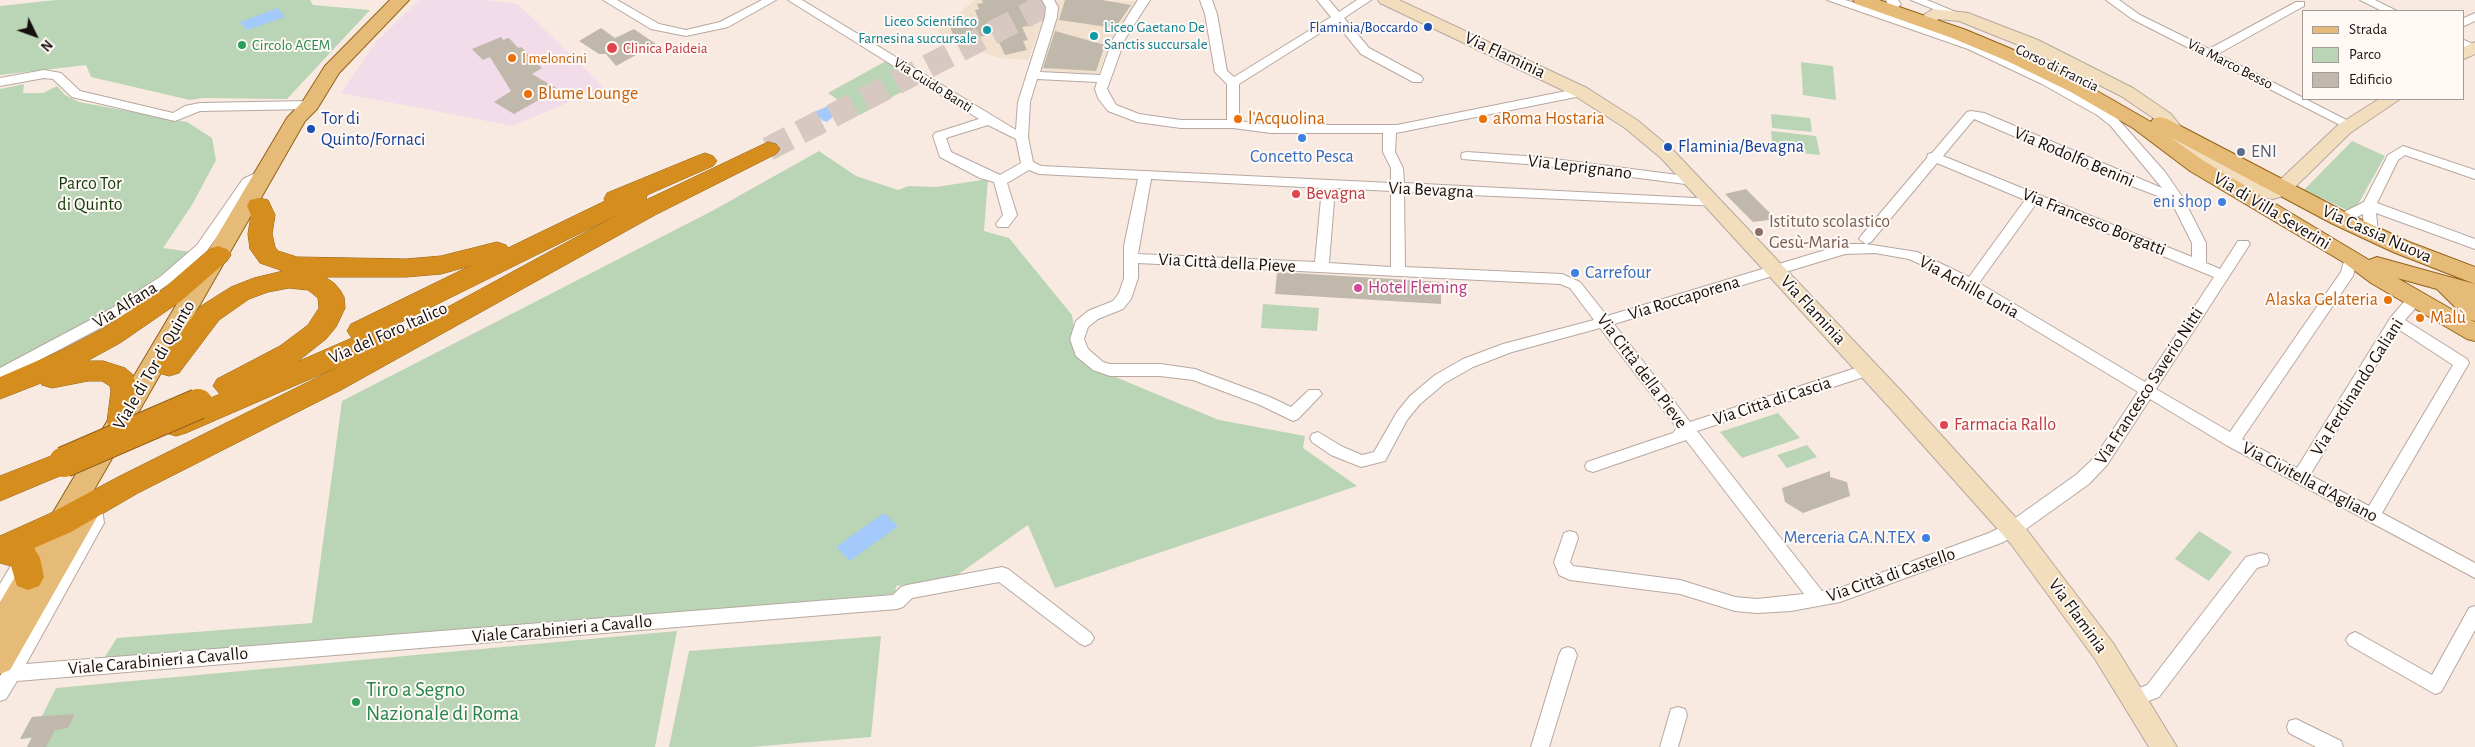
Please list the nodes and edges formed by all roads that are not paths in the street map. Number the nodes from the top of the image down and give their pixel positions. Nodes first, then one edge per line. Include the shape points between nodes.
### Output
1 (400, 0) edge
2 (609, 0) edge
3 (770, 0) edge
4 (794, 0) edge
5 (1048, 0) edge
6 (1144, 0) edge
7 (1206, 0) edge
8 (1323, 0) edge
9 (1365, 0) edge
10 (1386, 0) edge
11 (1833, 0) edge
12 (1862, 0) edge
13 (2112, 0) edge
14 (2366, 0) edge
15 (2300, 1) edge
16 (1889, 4) edge
17 (2390, 10) edge
18 (1927, 12) edge
19 (1337, 19) junction
20 (2209, 54) junction
21 (1032, 75) junction
22 (1103, 79) junction
23 (1417, 79) dead end
24 (0, 82) edge
25 (1233, 83) junction
26 (1581, 92) junction
27 (2389, 100) edge
28 (310, 105) junction
29 (990, 120) junction
30 (2114, 122) junction
31 (1233, 124) junction
32 (2140, 124) junction
33 (2350, 125) junction
34 (1390, 128) junction
35 (2177, 133) junction
36 (1022, 137) junction
37 (1935, 155) junction
38 (1466, 156) dead end
39 (705, 161) junction
40 (2193, 164) junction
41 (1028, 165) junction
42 (264, 173) junction
43 (2475, 175) edge
44 (1145, 176) junction
45 (1001, 180) junction
46 (1693, 181) junction
47 (1328, 185) junction
48 (1397, 188) junction
49 (2281, 188) junction
50 (2034, 197) junction
51 (2176, 198) junction
52 (255, 202) junction
53 (1714, 204) junction
54 (2369, 205) junction
55 (228, 208) junction
56 (2341, 219) junction
57 (1003, 224) dead end
58 (2372, 233) junction
59 (1866, 239) dead end
60 (2243, 244) dead end
61 (2475, 244) edge
62 (2401, 247) junction
63 (218, 255) junction
64 (2351, 257) junction
65 (1132, 258) junction
66 (2199, 265) junction
67 (1322, 268) junction
68 (1776, 270) junction
69 (1398, 272) junction
70 (2222, 275) junction
71 (1971, 284) junction
72 (2446, 285) junction
73 (2472, 296) edge
74 (2415, 299) junction
75 (2396, 320) junction
76 (1604, 322) junction
77 (393, 332) junction
78 (2475, 333) edge
79 (2475, 338) edge
80 (331, 362) junction
81 (169, 366) junction
82 (1868, 370) junction
83 (0, 375) edge
84 (0, 389) edge
85 (2146, 391) junction
86 (1314, 394) dead end
87 (0, 399) edge
88 (202, 402) junction
89 (121, 422) junction
90 (1686, 429) junction
91 (1318, 438) dead end
92 (2232, 440) junction
93 (1593, 466) dead end
94 (59, 468) junction
95 (2301, 476) junction
96 (0, 478) edge
97 (0, 489) edge
98 (0, 502) edge
99 (91, 506) junction
100 (2373, 514) junction
101 (60, 523) junction
102 (2013, 529) junction
103 (1570, 538) dead end
104 (14, 558) edge
105 (2261, 560) dead end
106 (2475, 571) edge
107 (1819, 600) junction
108 (0, 601) edge
109 (2475, 612) edge
110 (0, 626) edge
111 (1085, 638) dead end
112 (2355, 640) dead end
113 (1568, 655) dead end
114 (6, 667) edge
115 (0, 693) edge
116 (2136, 698) junction
117 (1678, 715) dead end
118 (2296, 727) dead end
119 (1540, 747) edge
120 (1670, 747) edge
121 (2164, 747) edge
122 (2334, 747) edge

1 - 28 main road, Viale di Tor di Quinto via 332,70
2 - 3 street via 653,26 686,33 724,25
4 - 29 street, Via Guido Banti
5 - 21 street via 1052,7 1051,17
6 - 22 street via 1119,39
7 - 25 street via 1221,72
8 - 19 street
9 - 19 street
10 - 26 street, Via Flaminia
11 - 16 street, Corso di Francia
12 - 16 main road, Corso di Francia
13 - 20 street, Via Marco Besso via 2131,14
14 - 17 street
15 - 20 street
16 - 18 main road, Corso di Francia
18 - 30 street, Corso di Francia via 1997,58 2062,89
18 - 32 main road, Corso di Francia
18 - 35 main road, Corso di Francia via 2062,69
18 - 35 street, Corso di Francia via 1957,15 2021,39 2114,84 2158,112
19 - 23 street via 1374,58
19 - 25 street
20 - 33 street, Via Marco Besso
21 - 22 street
21 - 36 street via 1025,96
22 - 31 street via 1101,89 1107,103 1131,116 1181,124
24 - 28 street via 44,74 56,76 76,94 175,117 200,107
25 - 31 street
26 - 34 street
26 - 46 street, Via Flaminia via 1653,142
27 - 33 street
28 - 42 main road, Viale di Tor di Quinto via 297,118
28 - 52 main road, Viale di Tor di Quinto via 309,118
29 - 36 street, Via Guido Banti
29 - 45 street via 939,136 945,154
30 - 40 street, Via di Villa Severini
30 - 51 street via 2160,174
31 - 34 street via 1271,129
32 - 40 main road, Via di Villa Severini
32 - 49 street, Via di Villa Severini via 2258,191 2270,194
33 - 49 street
34 - 48 street via 1389,152 1396,168
35 - 49 main road, Corso di Francia
36 - 41 street
37 - 50 street, Via Francesco Borgatti
37 - 51 street, Via Rodolfo Benini via 1968,116 1973,115
37 - 59 street
38 - 46 street, Via Leprignano via 1547,162
39 - 52 highway via 506,248 441,265 318,268 281,262 267,255 261,246 263,217
39 - 77 highway, Via del Foro Italico
39 - 77 highway, Via del Foro Italico via 763,142 646,210
40 - 64 main road, Via di Villa Severini
41 - 44 street, Via Bevagna via 1039,170
41 - 45 street
42 - 52 main road, Viale di Tor di Quinto
42 - 55 street, Via Alfana via 249,181
43 - 54 street via 2403,150 2393,158
44 - 47 street, Via Bevagna
44 - 65 street via 1131,246
45 - 57 street via 1010,215
46 - 53 street, Via Flaminia
47 - 48 street, Via Bevagna
47 - 67 street
48 - 53 street, Via Bevagna
48 - 69 street
49 - 56 main road, Via Cassia Nuova
50 - 66 street, Via Francesco Borgatti
50 - 71 street
51 - 66 street via 2199,243
52 - 55 street
52 - 63 main road, Viale di Tor di Quinto
52 - 81 main road, Viale di Tor di Quinto
53 - 68 street, Via Flaminia
54 - 56 street
54 - 58 street
54 - 61 street
55 - 83 street, Via Alfana via 202,248 151,290 96,324
56 - 58 main road, Via Cassia Nuova
58 - 62 main road, Via Cassia Nuova
60 - 70 street, Via Francesco Saverio Nitti
62 - 72 main road
62 - 73 main road, Via Cassia Nuova
63 - 84 highway via 172,295 111,336
63 - 89 main road, Viale di Tor di Quinto
64 - 72 main road, Via Cassia Nuova
64 - 74 main road
64 - 92 street via 2348,273
65 - 67 street, Via Città della Pieve
65 - 86 street via 1125,298 1118,305 1088,318 1078,329 1078,344 1084,356 1110,370 1160,370 1196,375 1293,415
66 - 70 street, Via Francesco Borgatti
67 - 69 street, Via Città della Pieve
68 - 71 street, Via Achille Loria via 1845,249 1875,248 1921,259
68 - 76 street, Via Roccaporena
68 - 82 street, Via Flaminia
69 - 76 street, Via Città della Pieve via 1565,280 1582,291
70 - 85 street, Via Francesco Saverio Nitti
71 - 85 street, Via Achille Loria
72 - 73 main road, Via Cassia Nuova
73 - 74 main road
73 - 78 main road
73 - 79 street
74 - 75 street, Via Ferdinando Galiani
75 - 95 street, Via Ferdinando Galiani
75 - 100 street via 2462,363
76 - 90 street, Via Città della Pieve
76 - 91 street, Via Roccaporena via 1493,353 1448,373 1408,407 1379,456 1361,461 1337,451
77 - 80 highway
77 - 80 highway, Via del Foro Italico
80 - 88 highway, Via del Foro Italico
80 - 94 highway, Via del Foro Italico via 174,426
80 - 99 highway
81 - 88 highway via 210,313 240,293 290,279 314,282 325,289 331,297 332,308 323,326 310,339
81 - 99 main road, Viale di Tor di Quinto
82 - 90 street, Via Città di Cascia
82 - 102 street, Via Flaminia
85 - 92 street, Via Civitella d'Agliano
85 - 102 street, Via Francesco Saverio Nitti via 2096,467
87 - 89 highway via 60,375 103,371 115,375 124,386
88 - 94 highway, Via del Foro Italico, bridge
89 - 101 main road, Viale di Tor di Quinto
90 - 93 street, Via Città di Cascia via 1679,437
90 - 107 street, Via Città della Pieve
92 - 95 street, Via Civitella d'Agliano
94 - 96 highway
94 - 97 highway, Via del Foro Italico
94 - 98 highway, Via del Foro Italico
95 - 100 street, Via Civitella d'Agliano
99 - 101 highway
99 - 114 main road, Viale di Tor di Quinto
100 - 106 street, Via Civitella d'Agliano
101 - 104 highway
102 - 107 street, Via Città di Castello via 1870,586
102 - 116 street, Via Flaminia
103 - 107 street, Via Città di Castello via 1562,562 1564,570 1570,574 1680,587 1748,606
104 - 108 street
104 - 110 main road
105 - 116 street via 2252,562 2153,691
109 - 112 street via 2435,686
111 - 114 street, Viale Carabinieri a Cavallo via 1002,574 907,592 897,602
113 - 119 street
114 - 115 street, Viale di Tor di Quinto
116 - 121 street, Via Flaminia
117 - 120 street
118 - 122 street

